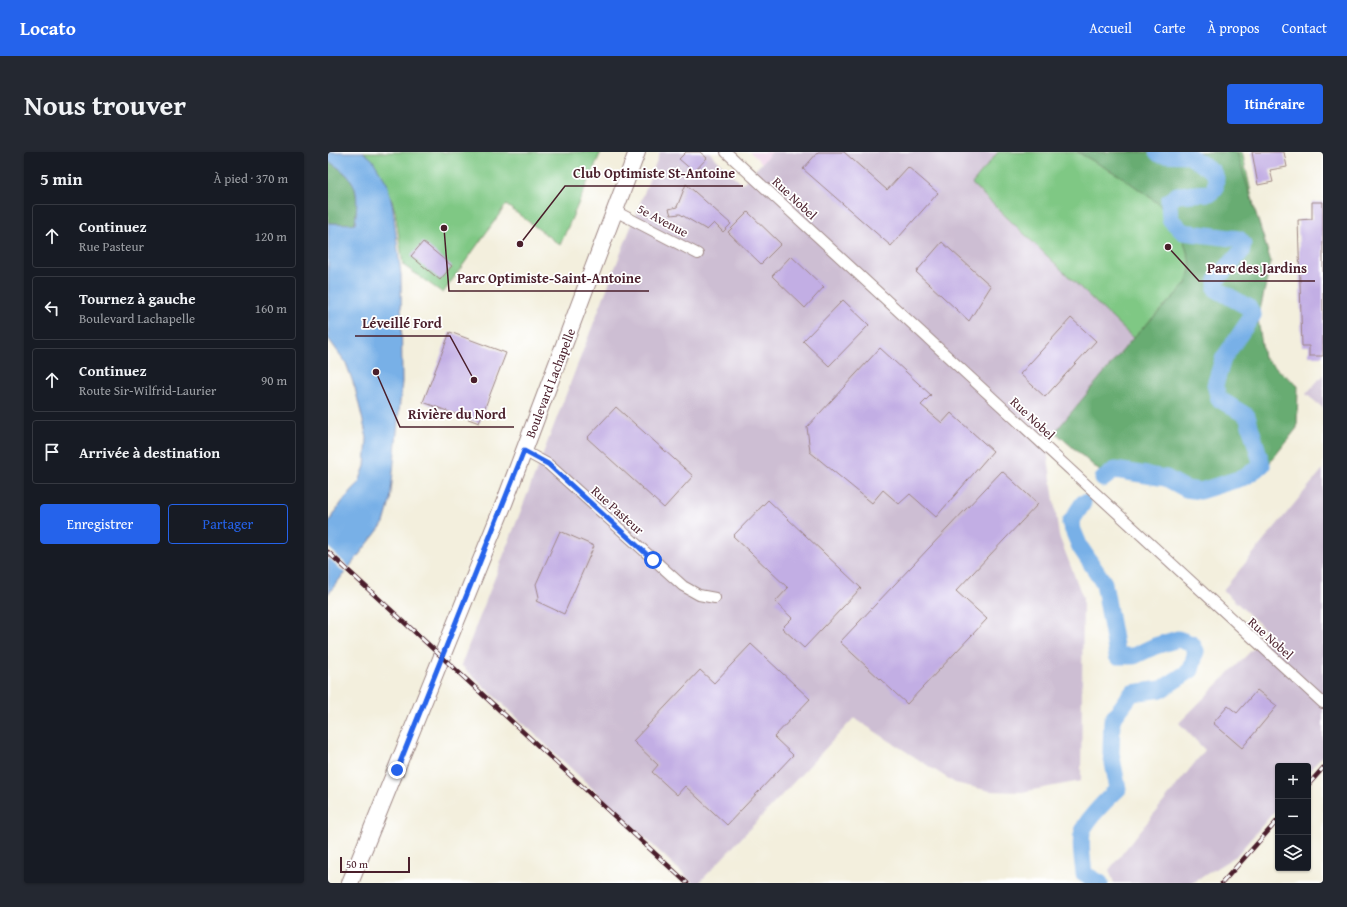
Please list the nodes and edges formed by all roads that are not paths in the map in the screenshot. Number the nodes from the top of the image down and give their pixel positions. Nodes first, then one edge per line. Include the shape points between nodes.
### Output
1 (637, 152) edge
2 (726, 152) edge
3 (615, 211) junction
4 (698, 254) dead end
5 (524, 451) junction
6 (715, 598) dead end
7 (1323, 703) edge
8 (350, 883) edge

1 - 3 main road, Boulevard Lachapelle
2 - 7 street, Rue Nobel
3 - 4 street, 5e Avenue
3 - 5 main road, Boulevard Lachapelle
5 - 6 street, Rue Pasteur via 548,464 689,590
5 - 8 main road, Boulevard Lachapelle via 443,658

